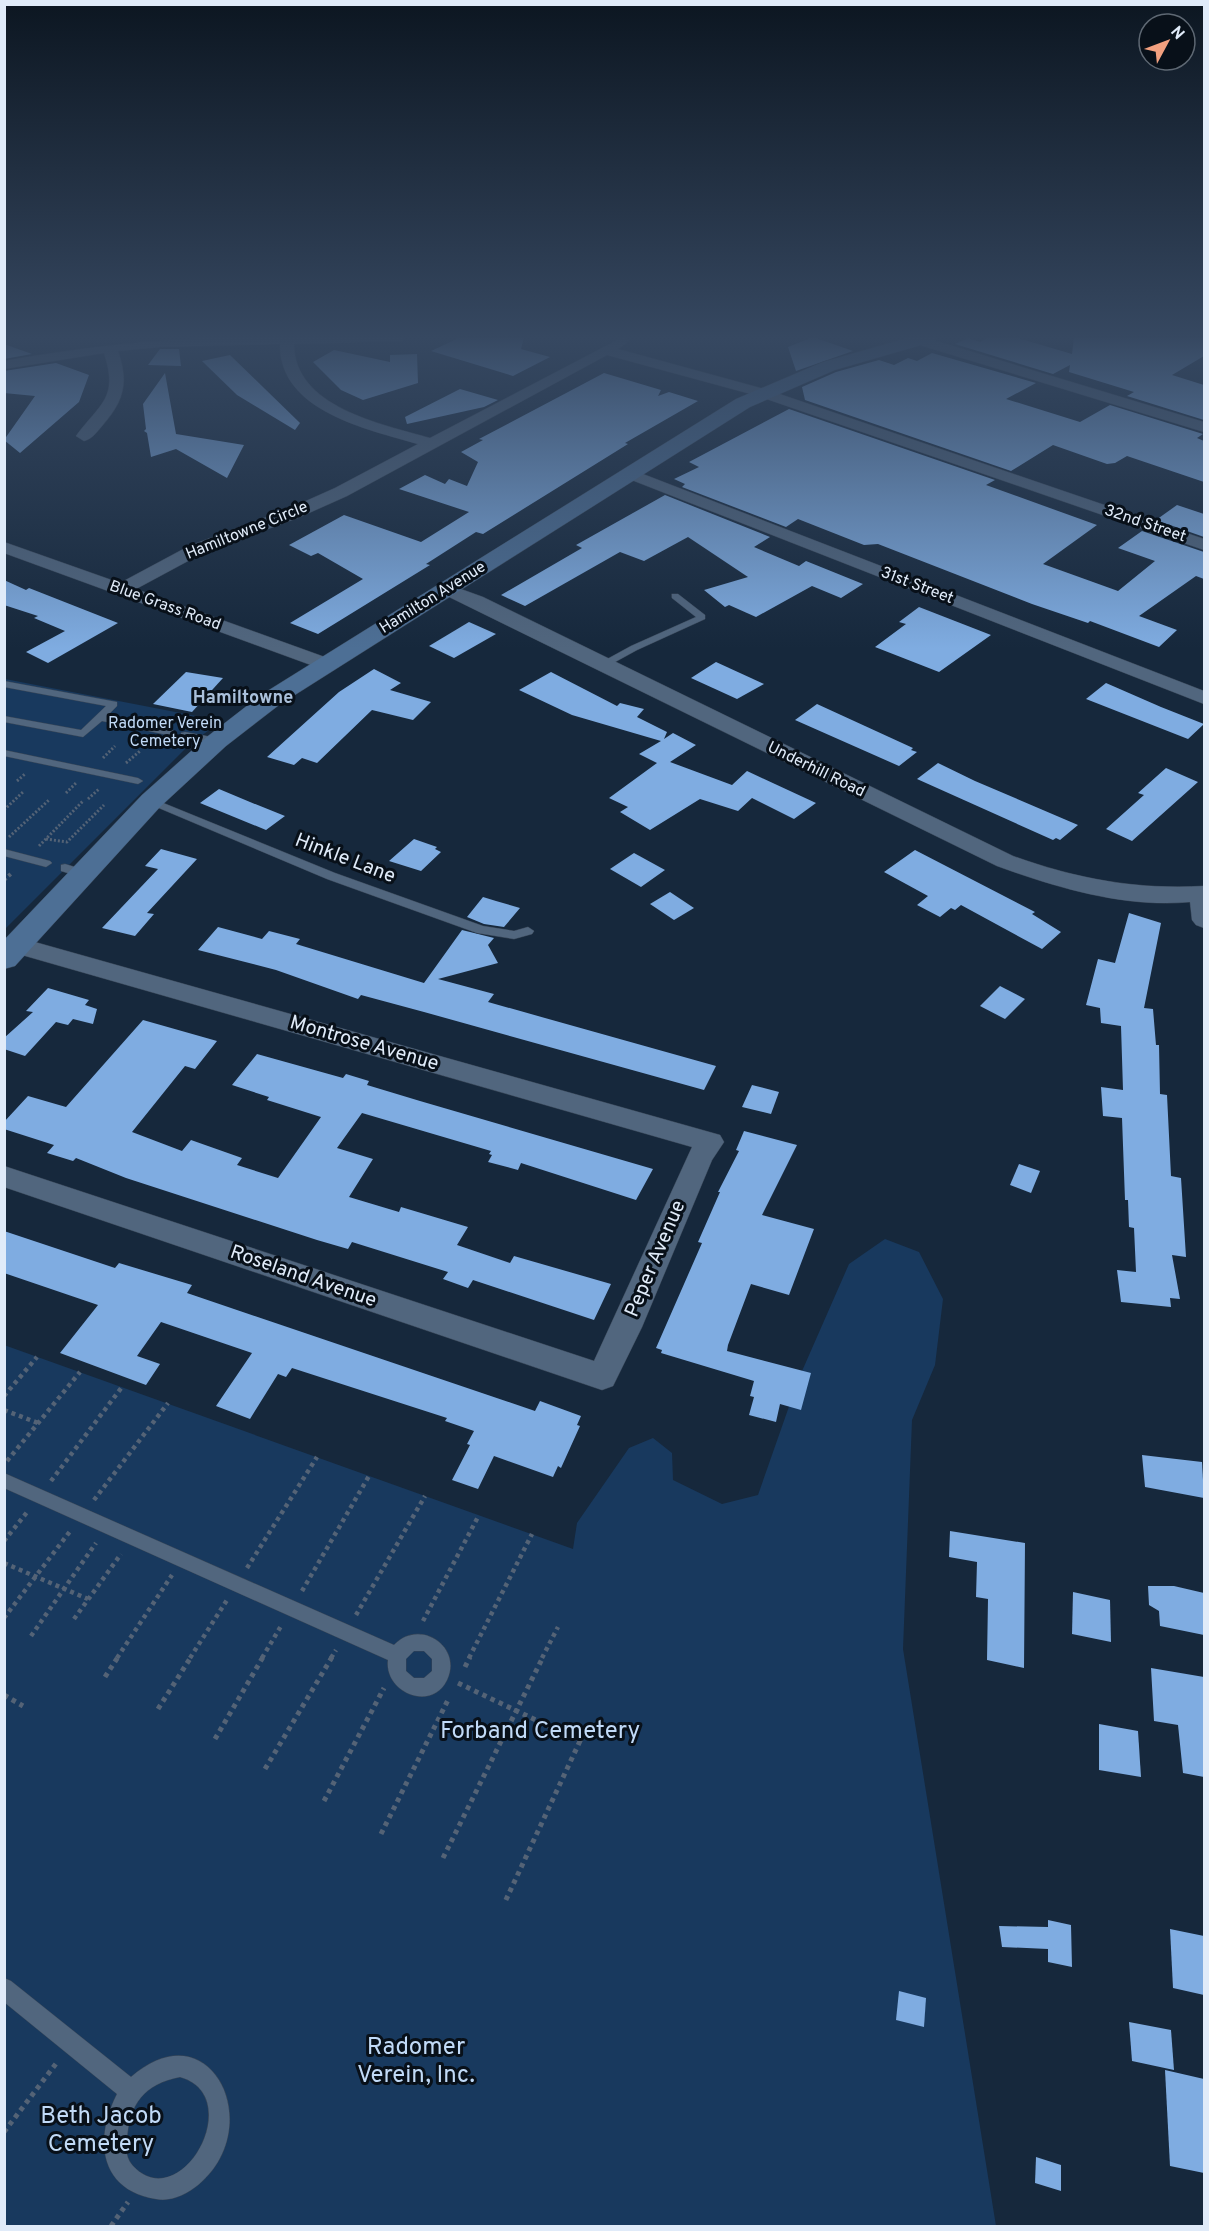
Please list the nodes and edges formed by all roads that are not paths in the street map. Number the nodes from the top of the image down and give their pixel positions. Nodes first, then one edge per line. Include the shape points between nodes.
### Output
1 (424, 441) edge
2 (434, 441) edge
3 (684, 441) edge
4 (903, 441) edge
5 (430, 443) junction
6 (630, 474) junction
7 (1204, 545) edge
8 (4, 547) edge
9 (447, 589) junction
10 (120, 590) junction
11 (675, 596) dead end
12 (326, 664) junction
13 (603, 665) junction
14 (4, 684) edge
15 (1204, 698) edge
16 (100, 718) junction
17 (4, 719) edge
18 (172, 733) dead end
19 (184, 735) dead end
20 (217, 741) junction
21 (4, 753) edge
22 (138, 781) dead end
23 (156, 791) junction
24 (4, 852) edge
25 (46, 863) dead end
26 (1203, 893) edge
27 (1204, 920) edge
28 (528, 931) dead end
29 (11, 952) edge
30 (710, 1142) joint
31 (4, 1176) edge
32 (602, 1377) joint
33 (4, 1480) edge
34 (396, 1660) junction
35 (4, 1988) edge
36 (131, 2091) junction

1 - 5 street
2 - 5 street, Hamiltowne Circle
3 - 6 street, Hamilton Avenue
4 - 7 street, 32nd Street
5 - 10 street, Hamiltowne Circle via 341,492 195,550
6 - 9 street, Hamilton Avenue
6 - 15 street, 31st Street
8 - 10 street, Blue Grass Road
9 - 12 street, Hamilton Avenue
9 - 13 street, Underhill Road
10 - 12 street, Blue Grass Road
11 - 13 lane via 702,616
12 - 20 street, Hamilton Avenue
13 - 26 street, Underhill Road via 1030,871 1116,891
14 - 16 lane via 113,704
16 - 17 lane via 83,734
16 - 18 lane
19 - 20 lane
20 - 23 street, Hamilton Avenue
21 - 22 lane
23 - 28 lane, Hinkle Lane via 332,876 481,930 514,935
23 - 29 street, Hamilton Avenue via 75,871
24 - 25 lane
26 - 27 street
29 - 30 street, Montrose Avenue
30 - 32 street, Peper Avenue
31 - 32 street, Roseland Avenue
33 - 34 lane
34 - 34 lane via 412,1643 428,1643 438,1649 442,1660 440,1674 421,1688 405,1685 397,1677
35 - 36 lane
36 - 36 lane via 117,2118 116,2157 131,2181 140,2185 154,2191 181,2185 205,2164 219,2134 221,2113 212,2085 200,2073 180,2066 161,2068

